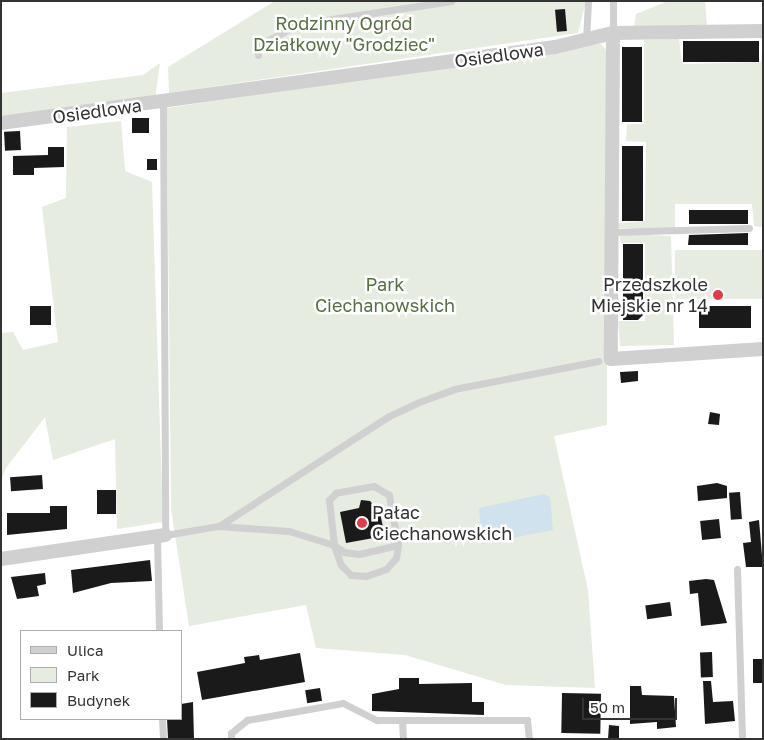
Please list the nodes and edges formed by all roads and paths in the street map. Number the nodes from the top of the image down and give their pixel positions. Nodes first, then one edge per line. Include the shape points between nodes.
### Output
1 (451, 1) edge
2 (588, 1) edge
3 (613, 1) edge
4 (763, 32) edge
5 (613, 33) junction
6 (586, 40) junction
7 (258, 55) dead end
8 (163, 102) junction
9 (1, 123) edge
10 (749, 228) dead end
11 (612, 232) junction
12 (763, 349) edge
13 (605, 360) junction
14 (219, 526) junction
15 (161, 536) junction
16 (334, 545) junction
17 (398, 545) junction
18 (1, 559) edge
19 (737, 569) dead end
20 (159, 630) edge
21 (162, 720) edge
22 (402, 720) junction
23 (163, 739) edge
24 (231, 739) edge
25 (403, 739) edge
26 (529, 739) edge
27 (742, 739) edge

1 - 7 lane via 300,24 257,46
2 - 6 lane
3 - 5 lane
4 - 5 street, Osiedlowa
5 - 6 street, Osiedlowa
5 - 11 street
6 - 8 street, Osiedlowa
8 - 9 street, Osiedlowa
8 - 15 lane
10 - 11 lane
11 - 13 street
12 - 13 street
13 - 14 lane via 454,389 419,402 389,416
14 - 15 lane
14 - 16 lane via 289,531
15 - 18 street
15 - 20 lane
16 - 17 lane via 344,552 358,554
16 - 17 lane via 341,565 351,574 366,576 386,569 396,558
16 - 17 lane via 329,500 336,493 374,486 389,495
19 - 27 lane
21 - 23 lane
22 - 24 lane via 377,720 344,704 248,720 231,733
22 - 25 lane
22 - 26 lane via 527,720

